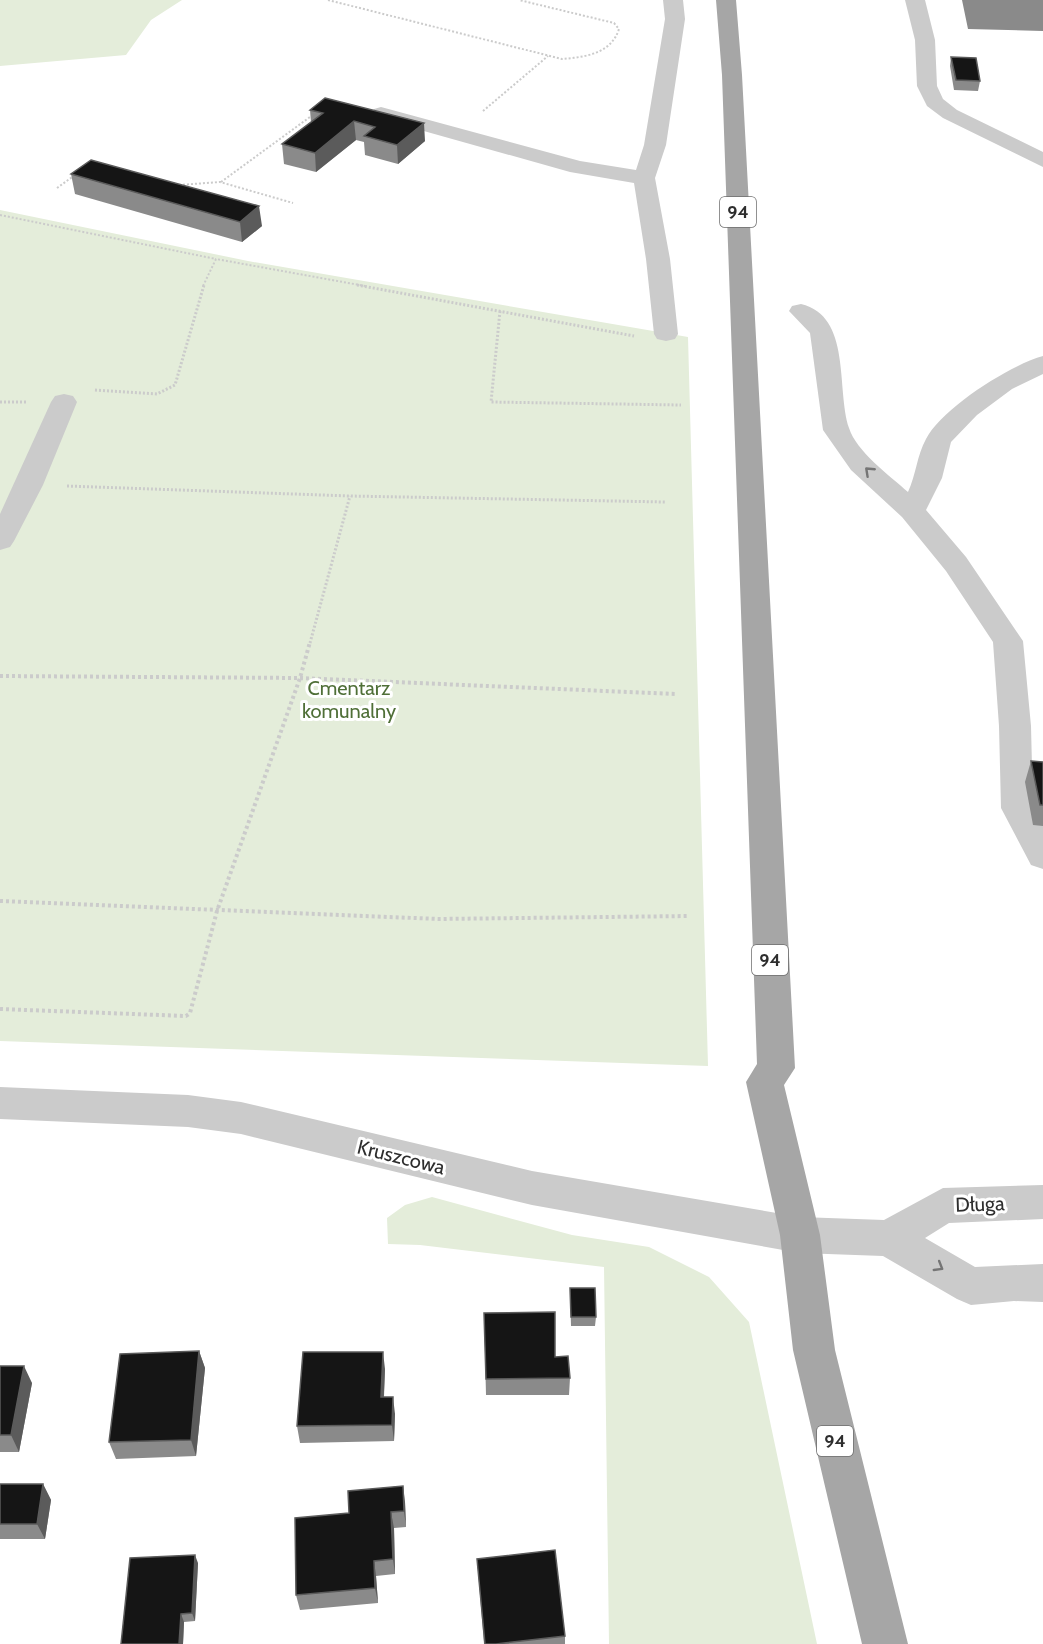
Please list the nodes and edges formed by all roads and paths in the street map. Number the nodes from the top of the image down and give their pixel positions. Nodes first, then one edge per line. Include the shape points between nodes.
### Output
1 (328, 0) edge
2 (519, 0) edge
3 (673, 0) edge
4 (726, 0) edge
5 (915, 0) edge
6 (548, 56) junction
7 (333, 101) joint
8 (457, 133) junction
9 (1043, 160) edge
10 (82, 171) edge
11 (644, 178) junction
12 (220, 182) junction
13 (176, 185) edge
14 (57, 188) dead end
15 (293, 203) dead end
16 (0, 215) edge
17 (216, 259) junction
18 (500, 311) junction
19 (801, 311) dead end
20 (666, 334) joint
21 (1040, 369) edge
22 (64, 402) joint
23 (681, 405) dead end
24 (29, 485) junction
25 (350, 496) junction
26 (665, 502) dead end
27 (912, 511) junction
28 (0, 541) edge
29 (0, 676) edge
30 (300, 678) junction
31 (676, 694) dead end
32 (1043, 855) edge
33 (0, 901) edge
34 (217, 911) junction
35 (689, 916) dead end
36 (0, 1009) edge
37 (0, 1103) edge
38 (1043, 1202) edge
39 (800, 1235) junction
40 (889, 1238) junction
41 (1043, 1283) edge
42 (885, 1644) edge

1 - 6 path
2 - 6 path via 600,18 619,29 609,47 595,54 562,59
3 - 11 street via 675,19 655,146
4 - 39 main road, 94 via 777,1068 765,1082
5 - 9 street via 925,40 927,86 934,102 950,114
6 - 8 path
7 - 8 street
7 - 12 path
8 - 11 street via 578,167
10 - 14 path
11 - 20 street
12 - 13 path
12 - 15 path
16 - 17 path
17 - 18 path
17 - 22 path via 207,273 175,385 157,394 85,390 80,402
18 - 20 path via 663,342
18 - 23 path via 491,402
27 -> 19 street via 861,464 836,430 822,331
21 - 27 street via 1003,384 938,440 928,477
22 - 24 street
24 - 25 path
24 - 28 street
25 - 26 path
25 - 30 path
27 - 32 street via 956,564 1008,641 1017,808
29 - 30 path
30 - 31 path
30 - 34 path
33 - 34 path
34 - 35 path via 438,919
34 - 36 path via 193,1006 186,1016
37 - 39 street, Kruszcowa via 188,1111 242,1118 532,1188
38 - 40 street, Długa via 943,1206
39 - 40 street, Kruszcowa
39 - 42 main road, 94 via 814,1350
40 -> 41 street via 971,1286

